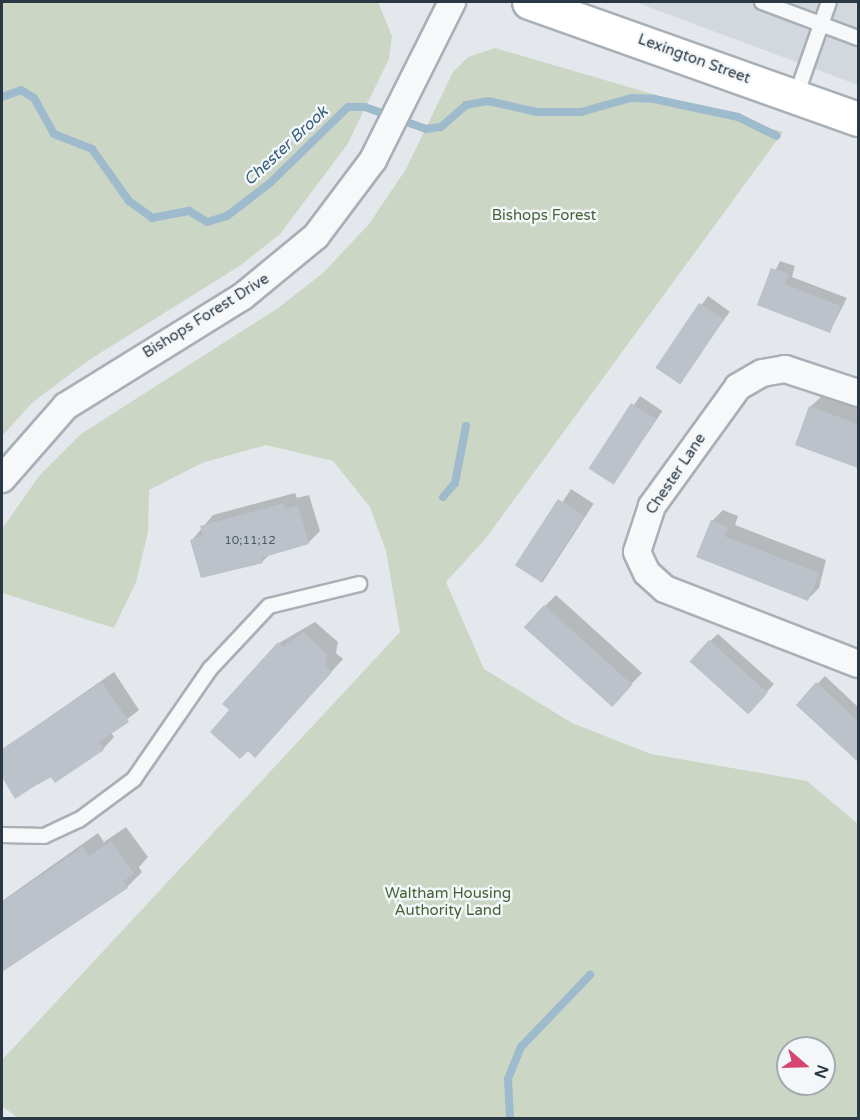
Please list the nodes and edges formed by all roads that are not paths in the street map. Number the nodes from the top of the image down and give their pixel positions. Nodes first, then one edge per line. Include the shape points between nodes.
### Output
1 (452, 2) edge
2 (529, 2) edge
3 (762, 2) edge
4 (830, 2) edge
5 (822, 24) junction
6 (858, 38) edge
7 (796, 96) junction
8 (858, 119) edge
9 (858, 393) edge
10 (2, 479) edge
11 (359, 584) dead end
12 (858, 664) edge
13 (2, 835) edge

1 - 10 street, Bishops Forest Drive via 373,160 316,236 281,268 66,406
2 - 7 main road, Lexington Street
3 - 5 lane
4 - 5 lane
5 - 6 lane
5 - 7 lane
7 - 8 main road, Lexington Street
9 - 12 street, Chester Lane via 786,369 762,372 738,387 652,506 637,552 665,589
11 - 13 lane via 268,606 202,679 134,779 79,820 44,836

